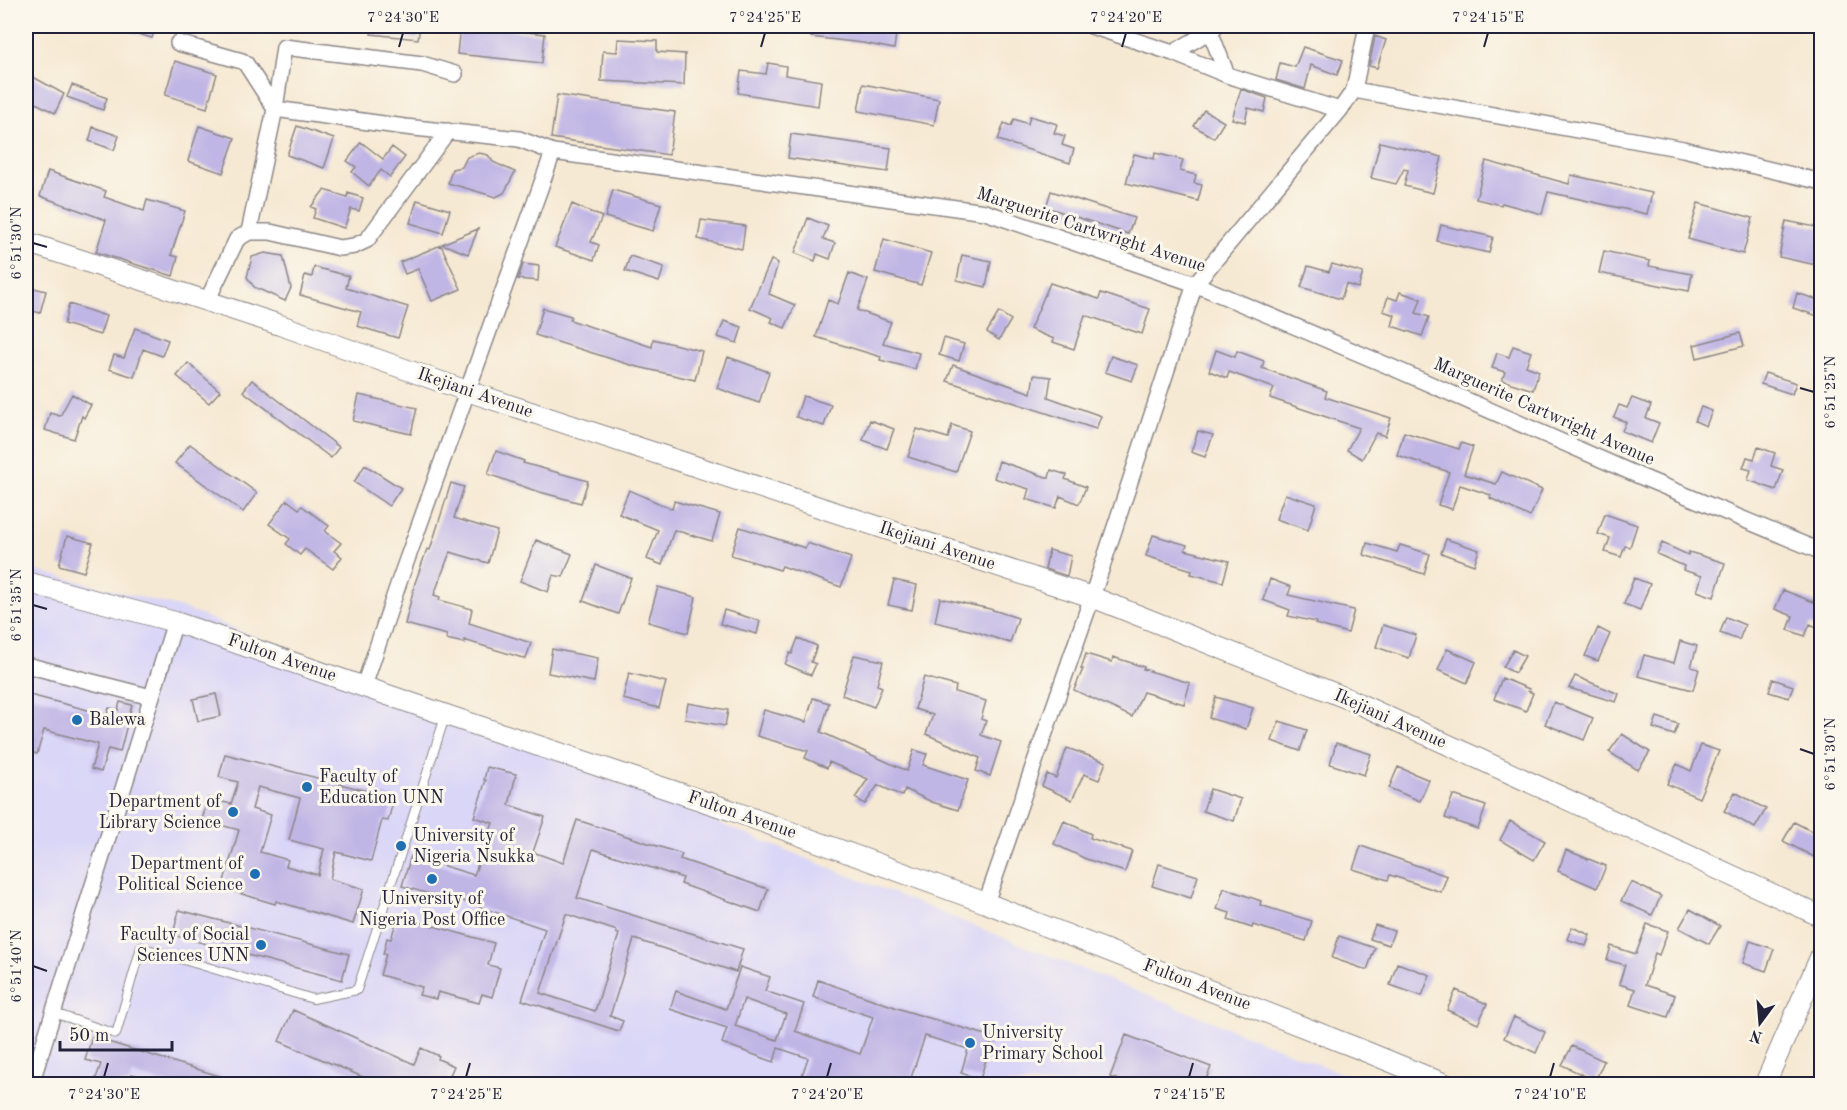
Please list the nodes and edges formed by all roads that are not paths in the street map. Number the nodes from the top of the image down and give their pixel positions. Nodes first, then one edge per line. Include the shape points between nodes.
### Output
1 (1091, 26) edge
2 (1367, 26) edge
3 (1213, 28) edge
4 (178, 43) dead end
5 (1173, 53) junction
6 (455, 74) dead end
7 (1227, 75) junction
8 (1354, 90) junction
9 (275, 109) junction
10 (1340, 110) junction
11 (448, 131) junction
12 (553, 152) junction
13 (1821, 182) edge
14 (249, 232) junction
15 (26, 242) edge
16 (1195, 284) junction
17 (207, 301) junction
18 (467, 391) junction
19 (1821, 552) edge
20 (26, 582) edge
21 (1092, 597) junction
22 (175, 622) junction
23 (26, 665) edge
24 (364, 686) junction
25 (151, 697) junction
26 (446, 715) junction
27 (986, 903) junction
28 (1821, 917) edge
29 (1821, 953) edge
30 (54, 1013) junction
31 (30, 1083) edge
32 (1445, 1084) edge
33 (1765, 1084) edge

1 - 5 street
2 - 8 street
3 - 5 street
3 - 7 street
4 - 9 street via 242,61
5 - 7 street
6 - 9 street via 422,64 284,47
7 - 10 street
8 - 10 street
8 - 13 street via 1683,149
9 - 11 street, Marguerite Cartwright Avenue
9 - 14 street
10 - 16 street
11 - 12 street, Marguerite Cartwright Avenue via 519,139
11 - 14 street via 367,240 340,248 270,232
12 - 16 street, Marguerite Cartwright Avenue via 985,212
12 - 18 street
14 - 17 street via 237,239
15 - 17 street, Ikejiani Avenue
16 - 19 street, Marguerite Cartwright Avenue
16 - 21 street
17 - 18 street, Ikejiani Avenue
18 - 21 street, Ikejiani Avenue
18 - 24 street
20 - 22 street, Fulton Avenue
21 - 27 street
21 - 28 street, Ikejiani Avenue via 1351,700
22 - 24 street, Fulton Avenue
22 - 25 street
23 - 25 street
24 - 26 street, Fulton Avenue
25 - 30 street
26 - 27 street, Fulton Avenue via 730,810
26 - 30 lane via 357,990 313,999 141,947 116,1034
27 - 32 street, Fulton Avenue
29 - 33 street
30 - 31 street

